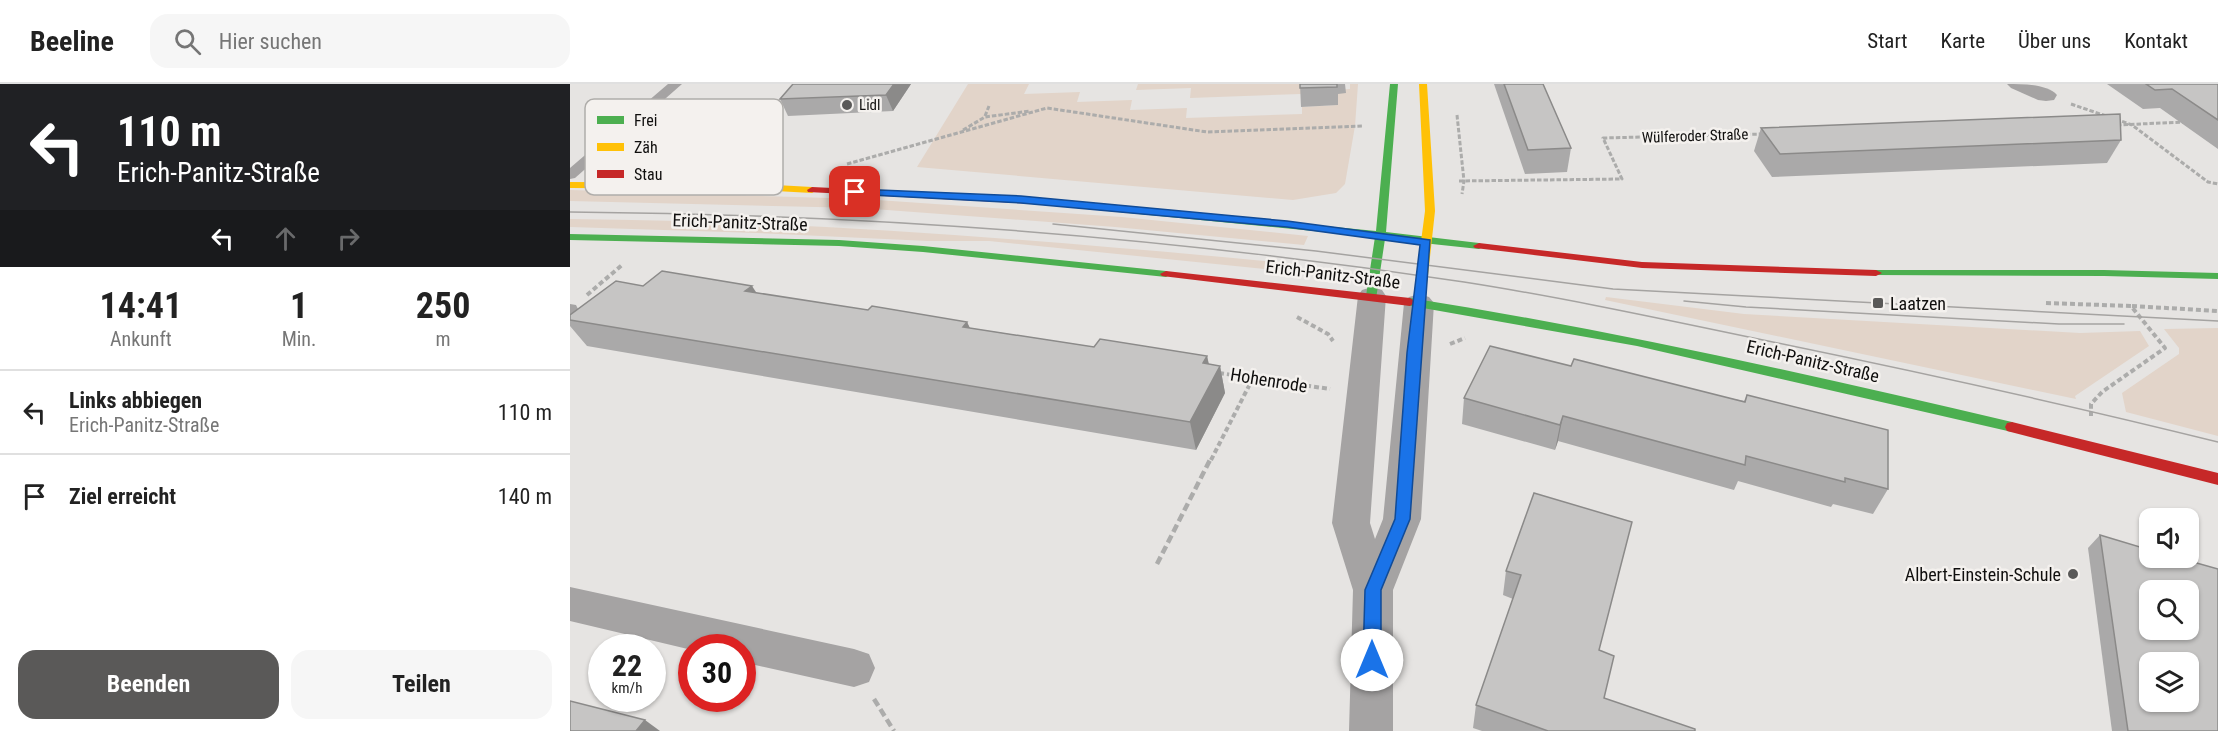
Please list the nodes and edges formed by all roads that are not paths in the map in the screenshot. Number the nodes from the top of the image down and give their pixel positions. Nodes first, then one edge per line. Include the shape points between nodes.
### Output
1 (675, 84) edge
2 (1394, 84) edge
3 (1423, 84) edge
4 (2018, 84) edge
5 (2046, 95) road end
6 (658, 99) edge
7 (585, 162) edge
8 (570, 175) edge
9 (570, 184) edge
10 (585, 184) edge
11 (783, 188) edge
12 (1380, 236) junction
13 (570, 237) edge
14 (1426, 242) junction
15 (2218, 276) edge
16 (1372, 296) junction
17 (1419, 303) junction
18 (2218, 479) edge
19 (1373, 590) junction
20 (570, 604) edge
21 (855, 668) dead end
22 (1371, 731) edge

1 - 6 lane
2 - 12 main road
3 - 14 main road via 1430,211
4 - 5 street
7 - 8 lane
9 - 10 main road, Erich-Panitz-Straße
11 - 12 main road, Erich-Panitz-Straße via 1021,200
12 - 14 main road, Erich-Panitz-Straße
12 - 16 main road
13 - 16 main road, Erich-Panitz-Straße via 839,243 923,249
14 - 15 main road, Erich-Panitz-Straße via 1642,265 1921,275
14 - 17 main road
16 - 17 main road, Erich-Panitz-Straße
16 - 19 street via 1351,523
17 - 18 main road, Erich-Panitz-Straße via 1738,362
17 - 19 street via 1402,519
19 - 22 street
20 - 21 street

